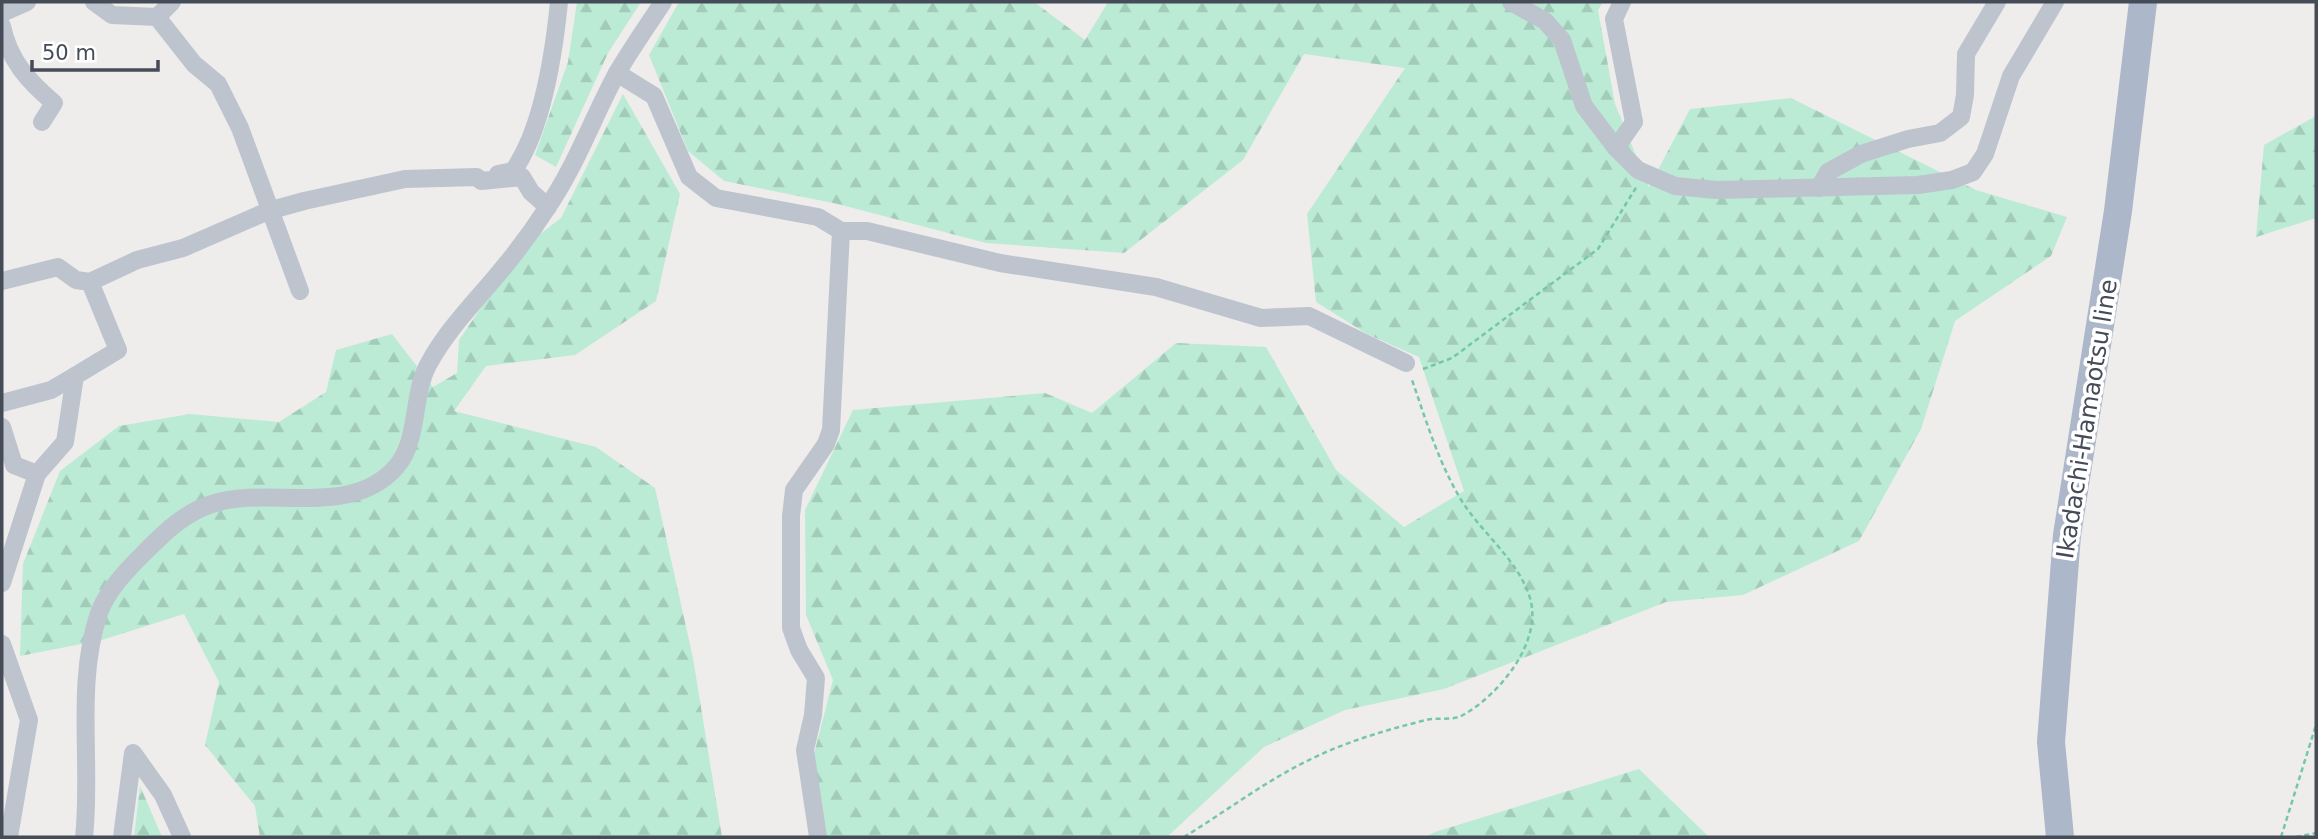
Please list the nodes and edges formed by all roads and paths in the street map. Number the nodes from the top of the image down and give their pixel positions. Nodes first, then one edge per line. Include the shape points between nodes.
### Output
1 (27, 2) edge
2 (94, 2) edge
3 (172, 2) edge
4 (559, 2) edge
5 (663, 2) edge
6 (1511, 2) edge
7 (1622, 2) edge
8 (1997, 2) edge
9 (2055, 2) edge
10 (2143, 2) edge
11 (2, 13) edge
12 (157, 17) junction
13 (2, 26) edge
14 (617, 73) junction
15 (42, 122) dead end
16 (1616, 148) junction
17 (1646, 173) junction
18 (477, 177) junction
19 (1819, 188) junction
20 (548, 207) junction
21 (268, 211) junction
22 (841, 231) junction
23 (2, 281) edge
24 (90, 282) junction
25 (300, 291) dead end
26 (1406, 363) junction
27 (75, 376) junction
28 (2, 403) edge
29 (2, 427) edge
30 (37, 474) junction
31 (2, 583) edge
32 (2, 644) edge
33 (2316, 725) edge
34 (2316, 833) edge
35 (9, 837) edge
36 (84, 837) edge
37 (122, 837) edge
38 (182, 837) edge
39 (818, 837) edge
40 (1184, 837) edge
41 (2060, 837) edge
42 (2281, 837) edge
43 (2296, 837) edge

1 - 11 street
2 - 12 street via 112,15
3 - 12 street
4 - 18 street via 554,59 524,156 513,171
5 - 14 street
6 - 16 street via 1545,22 1562,40 1584,106
7 - 16 street via 1614,19 1634,121
8 - 19 street via 1966,54 1961,117 1940,133 1861,154 1828,172
9 - 19 street via 2011,76 1985,154 1973,172 1918,185
10 - 41 main road, Ikadachi-Hamaotsu line via 2118,211 2067,535 2051,742
12 - 21 street via 194,64 218,84 240,128
13 - 15 street via 6,48 28,81 54,103
14 - 20 street
14 - 22 street via 654,96 689,177 716,198 818,217
16 - 17 street
17 - 19 street via 1675,186 1716,190
17 - 26 path via 1598,249 1452,358 1422,369
18 - 20 street via 481,181 522,177
18 - 21 street via 405,179
20 - 36 street via 444,338 426,368 406,452 379,482 357,493 335,496 239,498 212,504 180,518 121,576 100,611 89,656
21 - 24 street
21 - 25 street
22 - 26 street via 867,231 1000,263 1156,287 1262,318 1309,316
22 - 39 street via 831,430 794,490 791,516 791,628 816,678 806,750
23 - 24 street via 58,267 76,280
24 - 27 street via 118,350
26 - 40 path via 1440,460 1461,500 1518,574 1530,599 1531,630 1522,650 1501,683 1460,717 1432,718 1373,733 1328,751
27 - 28 street via 51,390
27 - 30 street via 65,442
29 - 30 street via 14,465
30 - 31 street
32 - 35 street via 29,720
33 - 42 path
34 - 43 path
37 - 38 street via 133,753 163,796

